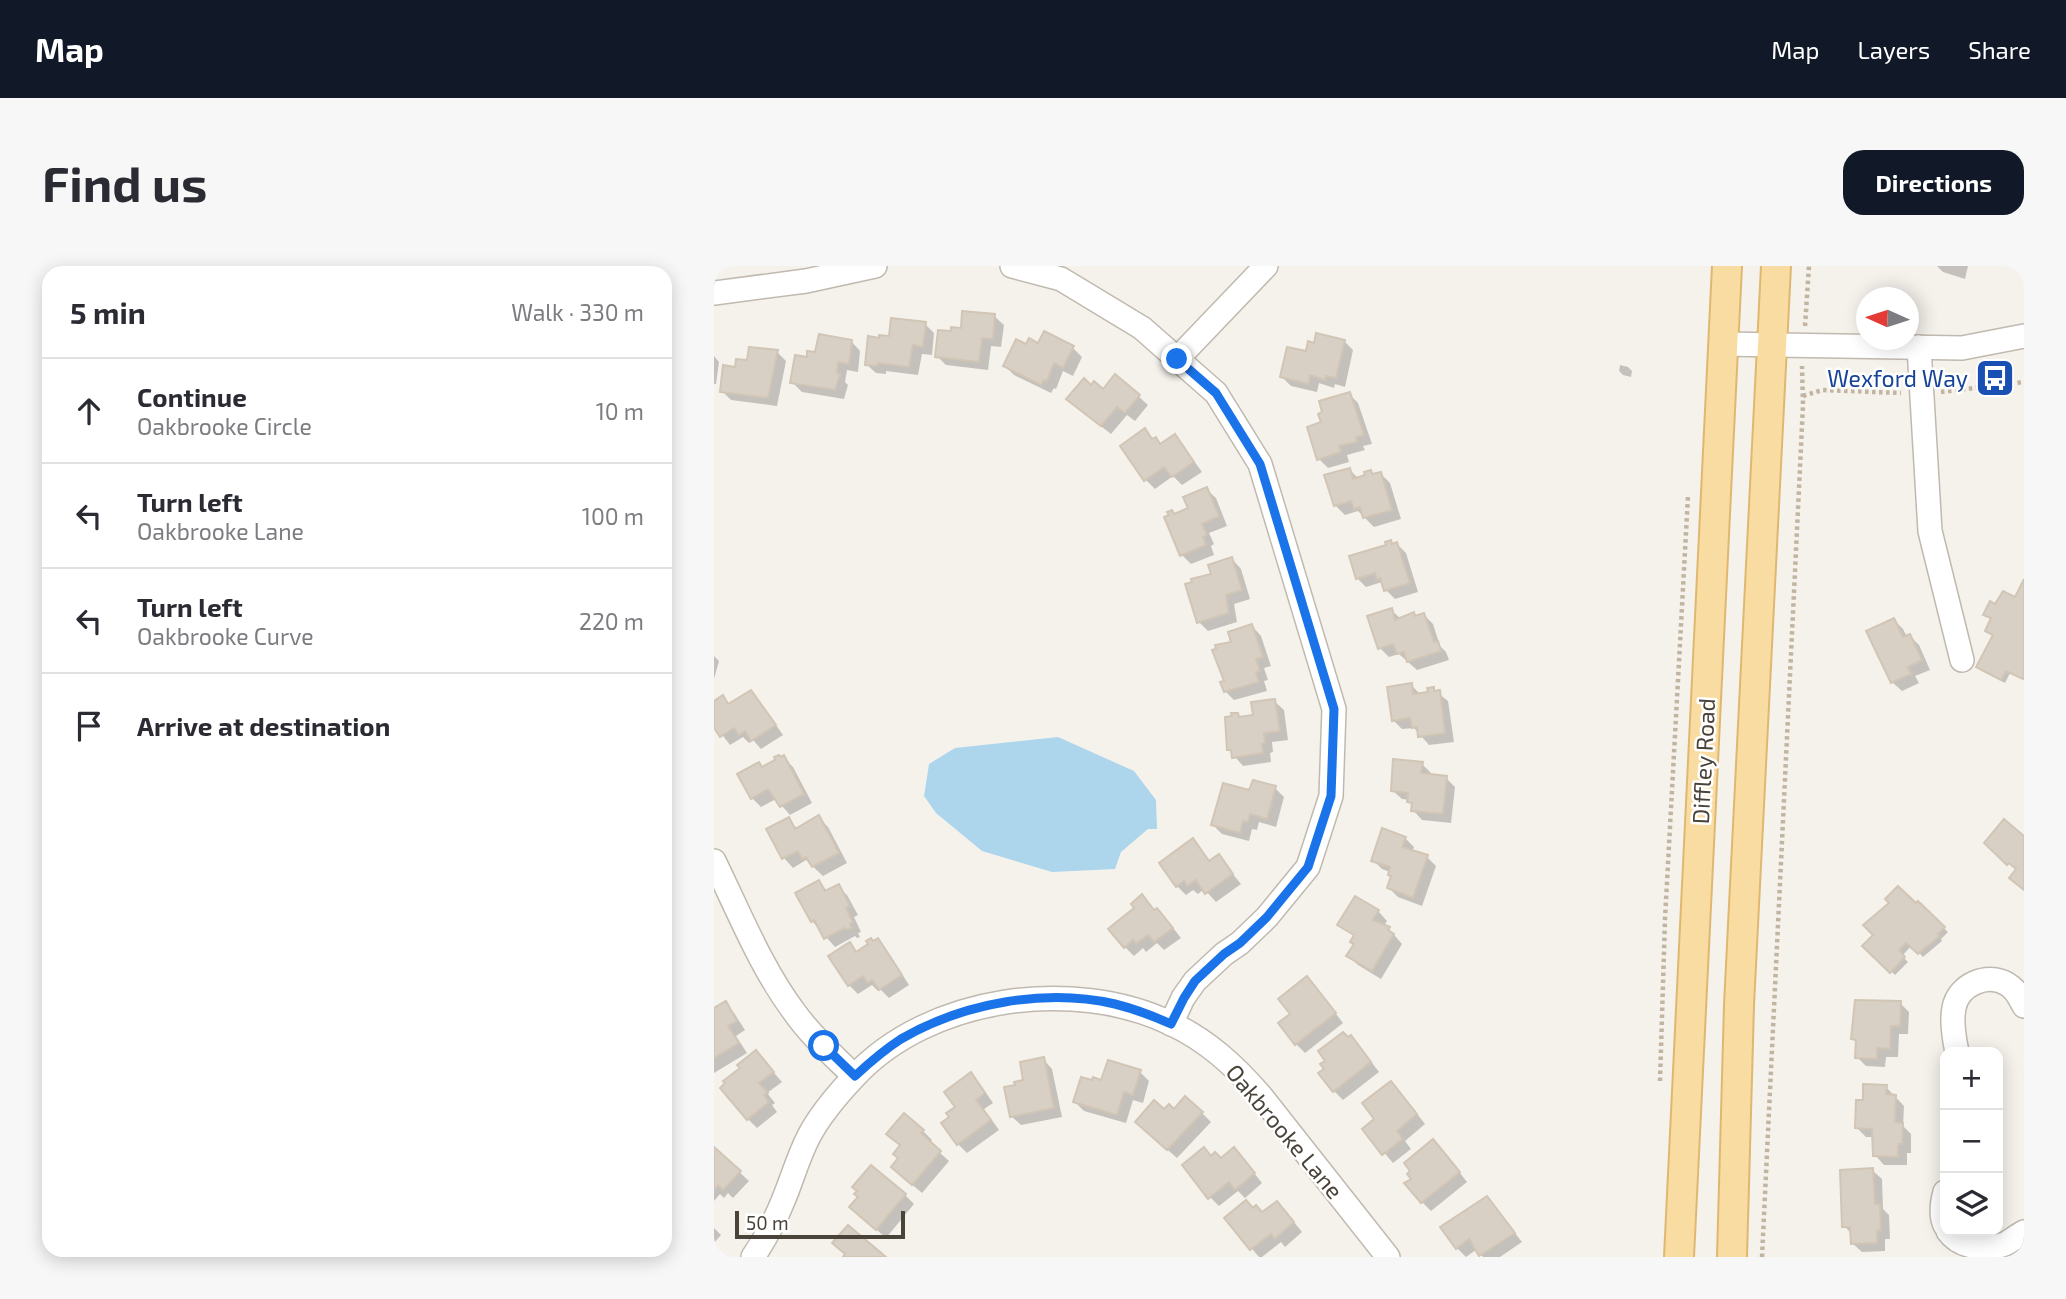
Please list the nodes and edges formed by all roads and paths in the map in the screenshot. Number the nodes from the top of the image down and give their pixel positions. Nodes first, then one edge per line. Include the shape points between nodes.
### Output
1 (875, 266) edge
2 (1012, 266) edge
3 (1266, 266) edge
4 (1727, 266) edge
5 (1776, 266) edge
6 (1809, 266) edge
7 (714, 293) edge
8 (2024, 336) edge
9 (1723, 344) junction
10 (1772, 345) junction
11 (1802, 345) junction
12 (1856, 346) edge
13 (1919, 347) joint
14 (1177, 359) junction
15 (1689, 491) dead end
16 (1962, 660) dead end
17 (714, 861) edge
18 (2024, 1006) edge
19 (1171, 1024) junction
20 (1956, 1047) edge
21 (855, 1076) junction
22 (1660, 1082) dead end
23 (2024, 1231) edge
24 (1953, 1236) edge
25 (753, 1257) edge
26 (1388, 1257) edge
27 (1679, 1257) edge
28 (1732, 1257) edge
29 (1762, 1257) edge

1 - 7 street
2 - 14 street via 1061,279 1142,328
3 - 14 street
4 - 9 main road, Diffley Road
5 - 10 main road
6 - 11 path
8 - 13 street via 1962,348
9 - 10 street
9 - 27 main road, Diffley Road
10 - 11 street
10 - 28 main road via 1739,1005
11 - 12 street
11 - 29 path via 1803,405
13 - 16 street via 1930,531
14 - 19 street via 1216,393 1260,464 1334,709 1331,796 1308,867 1267,917 1195,981
15 - 22 path
17 - 21 street via 793,1011
18 - 20 street via 2017,992 2005,983 1977,981 1954,1005
19 - 21 street, Oakbrooke Lane via 1094,1000 1033,999 990,1006 935,1022 884,1051
19 - 26 street, Oakbrooke Lane via 1242,1074
21 - 25 street, Oakbrooke Lane via 809,1136 769,1233
23 - 24 street via 2005,1244 1976,1248

